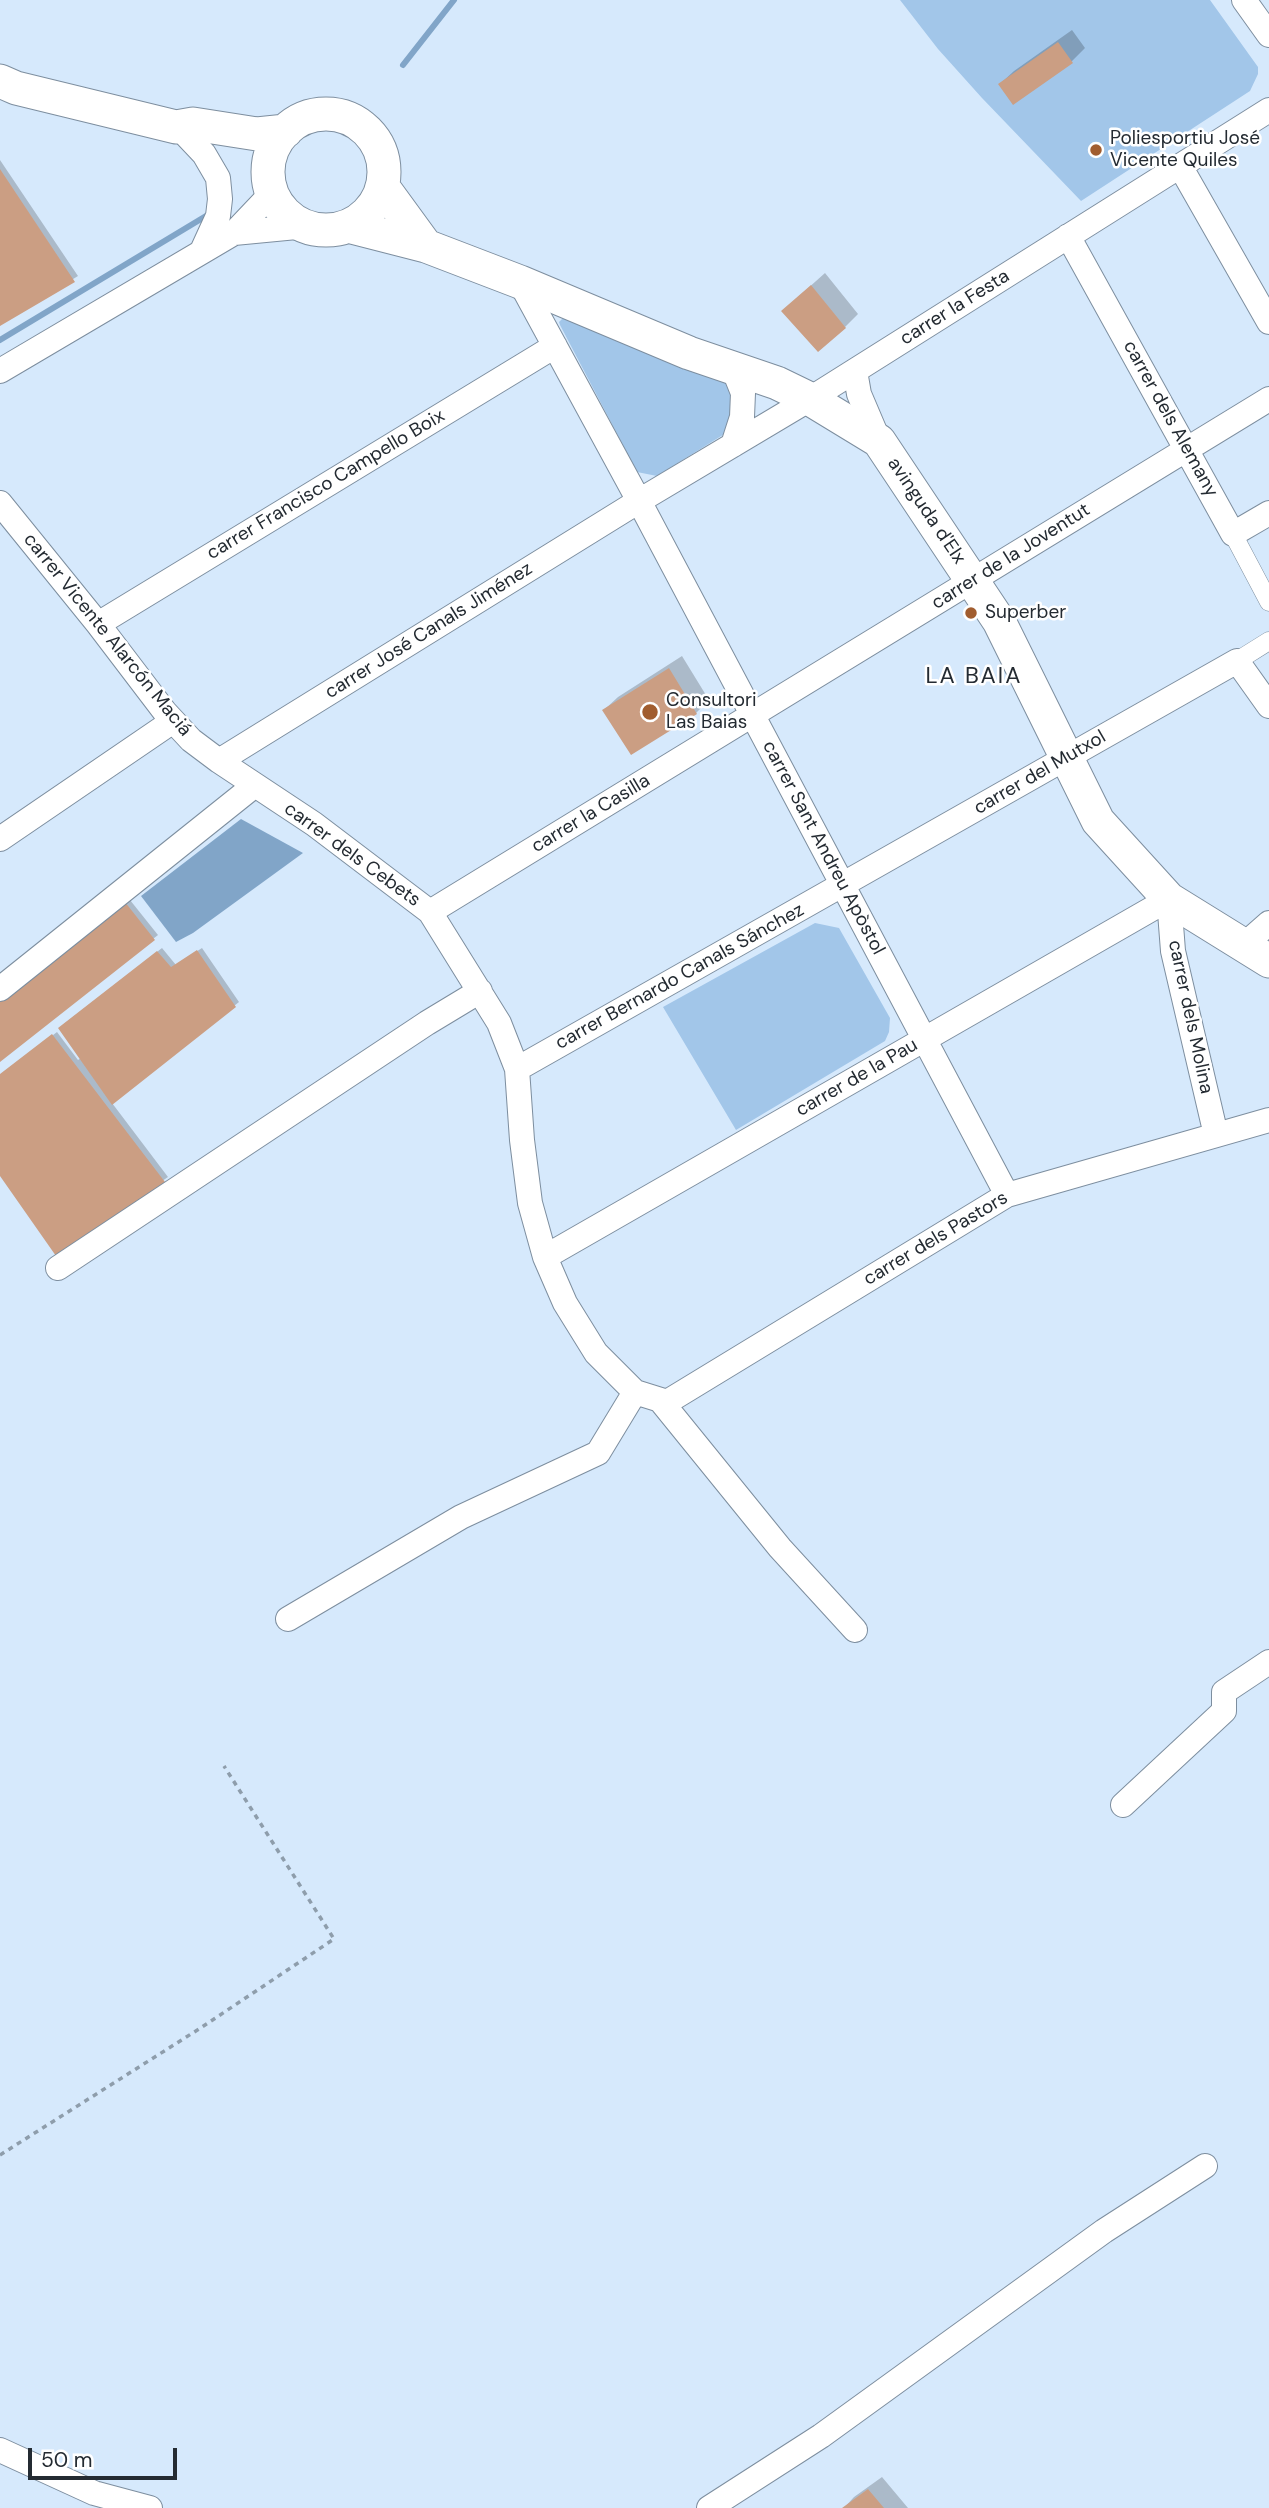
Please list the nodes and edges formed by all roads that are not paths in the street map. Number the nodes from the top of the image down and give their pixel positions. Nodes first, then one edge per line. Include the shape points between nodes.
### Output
1 (1244, 0) edge
2 (1269, 35) edge
3 (0, 81) edge
4 (1269, 110) edge
5 (286, 131) junction
6 (182, 132) junction
7 (1180, 166) junction
8 (271, 185) junction
9 (383, 187) junction
10 (307, 226) junction
11 (348, 226) junction
12 (234, 233) junction
13 (1068, 236) junction
14 (426, 246) junction
15 (202, 251) junction
16 (520, 282) junction
17 (1269, 322) edge
18 (555, 346) junction
19 (733, 368) junction
20 (0, 371) edge
21 (855, 371) junction
22 (810, 399) junction
23 (1269, 399) edge
24 (879, 442) junction
25 (733, 444) junction
26 (1188, 449) junction
27 (639, 500) junction
28 (0, 503) edge
29 (1269, 513) edge
30 (1233, 534) junction
31 (973, 581) junction
32 (1269, 602) edge
33 (98, 624) junction
34 (1269, 641) edge
35 (1237, 661) junction
36 (1269, 705) edge
37 (753, 716) junction
38 (173, 721) junction
39 (1067, 758) junction
40 (219, 761) junction
41 (254, 785) junction
42 (0, 839) edge
43 (843, 886) junction
44 (1169, 899) junction
45 (430, 912) junction
46 (1269, 923) edge
47 (1256, 953) edge
48 (0, 989) edge
49 (480, 991) junction
50 (924, 1039) junction
51 (517, 1069) junction
52 (1269, 1120) edge
53 (1216, 1135) junction
54 (1007, 1195) junction
55 (545, 1257) junction
56 (58, 1268) dead end
57 (635, 1392) junction
58 (664, 1401) junction
59 (288, 1619) dead end
60 (855, 1630) dead end
61 (1269, 1662) edge
62 (1124, 1805) dead end
63 (1205, 2166) dead end
64 (0, 2450) edge
65 (150, 2508) edge
66 (709, 2508) edge

1 - 2 street
3 - 6 main road
4 - 7 street, carrer la Festa
5 - 6 main road via 257,134 193,124
5 - 8 main road via 269,160
5 - 9 main road via 303,119 322,114 341,116 367,131 380,150
6 - 8 main road via 239,153
6 - 15 street via 204,154 218,178 218,216
7 - 13 street, carrer la Festa
7 - 17 street
8 - 10 main road via 279,207
8 - 12 street
9 - 11 main road via 374,206
9 - 14 main road
10 - 11 main road via 316,230
10 - 12 street
11 - 14 main road, avinguda d'Elx
12 - 15 street
13 - 21 street, carrer la Festa
13 - 26 street, carrer dels Alemany
14 - 16 main road, avinguda d'Elx
15 - 20 street
16 - 18 street, carrer Sant Andreu Apòstol
16 - 19 main road, avinguda d'Elx
18 - 27 street, carrer Sant Andreu Apòstol
18 - 33 street, carrer Francisco Campello Boix
19 - 22 main road, avinguda d'Elx
19 - 25 street via 743,393 742,417
21 - 22 street, carrer la Festa
21 - 24 street via 859,394
22 - 24 main road, avinguda d'Elx
22 - 25 street, carrer la Festa
23 - 26 street, carrer de la Joventut
24 - 31 main road, avinguda d'Elx
25 - 27 street, carrer la Festa
26 - 30 street, carrer dels Alemany
26 - 31 street, carrer de la Joventut
27 - 37 street, carrer Sant Andreu Apòstol
27 - 40 street, carrer José Canals Jiménez
28 - 33 street, carrer Vicente Alarcón Maciá
29 - 30 street
30 - 32 street, carrer dels Alemany
31 - 37 street, carrer de la Joventut
31 - 39 main road, avinguda d'Elx via 999,621
33 - 38 street, carrer Vicente Alarcón Maciá
34 - 35 street
35 - 36 street
35 - 39 street, carrer del Mutxol
37 - 43 street, carrer Sant Andreu Apòstol
37 - 45 street, carrer la Casilla
38 - 40 street, carrer Vicente Alarcón Maciá
38 - 42 street
39 - 43 street, carrer del Mutxol
39 - 44 main road, avinguda d'Elx via 1098,821
40 - 41 street, carrer dels Cebets
41 - 45 street, carrer dels Cebets
41 - 48 street
43 - 50 street, carrer Sant Andreu Apòstol
43 - 51 street, carrer Bernardo Canals Sánchez
44 - 47 main road, avinguda d'Elx
44 - 50 street, carrer de la Pau
44 - 53 street, carrer dels Molina via 1173,951
45 - 49 street, carrer dels Cebets
46 - 47 street
49 - 51 street, carrer dels Cebets
49 - 56 street
50 - 54 street, carrer Sant Andreu Apòstol
50 - 55 street, carrer de la Pau
51 - 55 street, carrer dels Cebets via 530,1203
52 - 53 street, carrer dels Pastors
53 - 54 street, carrer dels Pastors
54 - 58 street, carrer dels Pastors
55 - 57 street, carrer dels Cebets via 565,1303 596,1353
57 - 58 street, carrer dels Cebets
57 - 59 street via 598,1453 461,1517
58 - 60 street via 780,1548
61 - 62 street via 1224,1692 1224,1711
63 - 66 street via 1104,2231 821,2437
64 - 65 street via 94,2493

